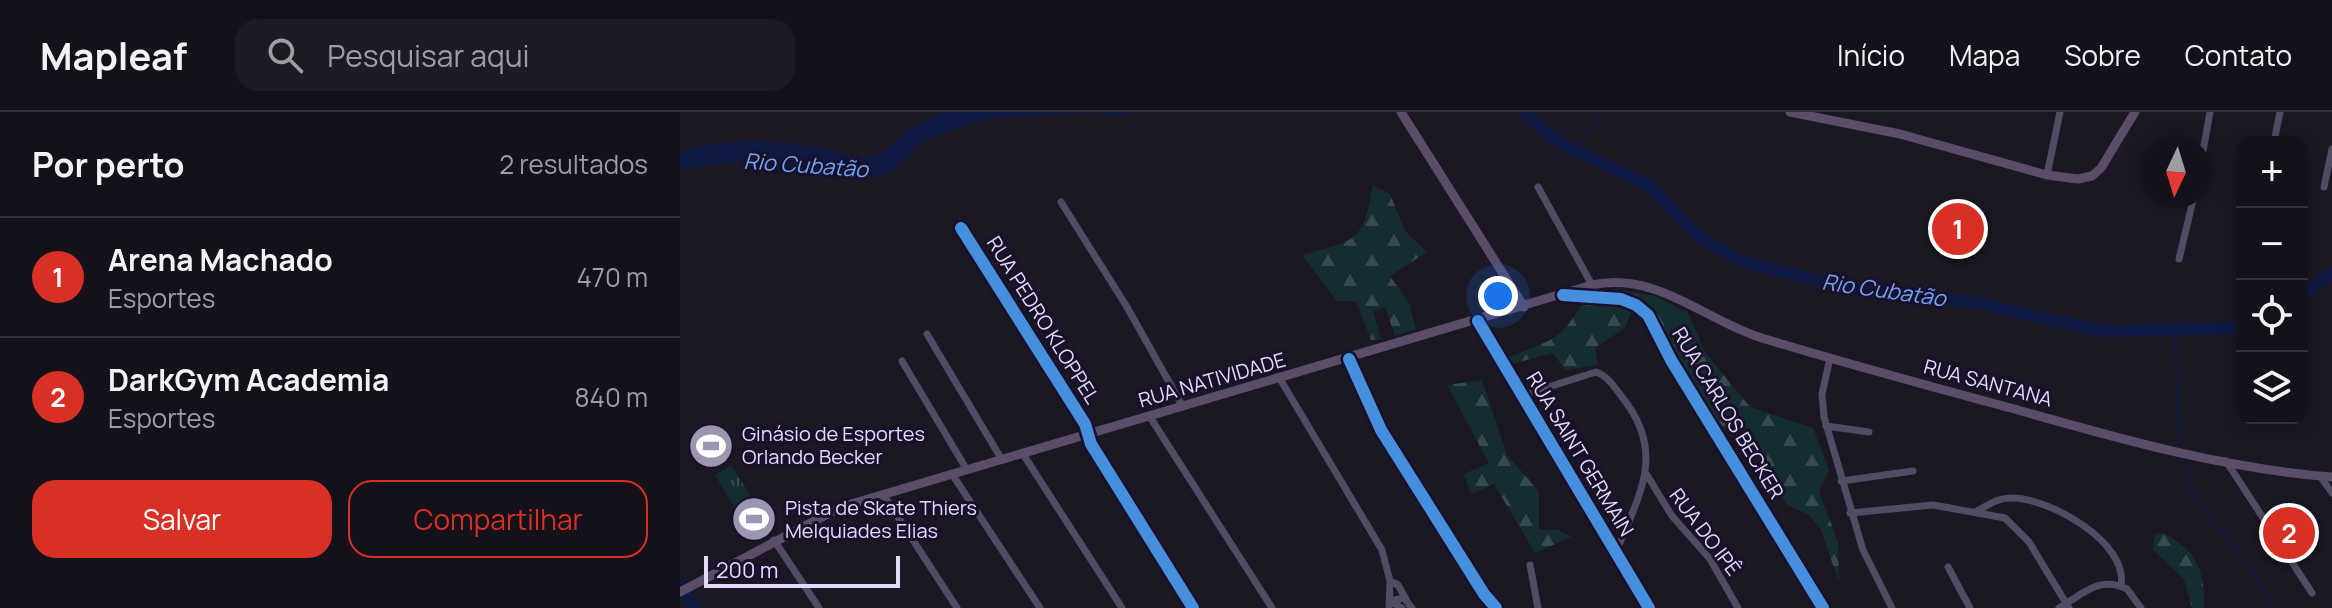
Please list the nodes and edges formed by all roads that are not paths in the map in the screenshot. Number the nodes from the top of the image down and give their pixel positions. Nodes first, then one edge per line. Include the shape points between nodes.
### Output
1 (1401, 112) edge
2 (1790, 112) edge
3 (2060, 112) edge
4 (2135, 112) edge
5 (2210, 112) edge
6 (2280, 112) edge
7 (2206, 136) edge
8 (2275, 136) edge
9 (2332, 149) edge
10 (2047, 175) junction
11 (1538, 187) dead end
12 (2324, 187) dead end
13 (1061, 202) dead end
14 (2191, 208) edge
15 (961, 228) dead end
16 (2179, 259) dead end
17 (1592, 285) junction
18 (1647, 286) joint
19 (1563, 295) junction
20 (1524, 307) junction
21 (1478, 321) junction
22 (927, 334) dead end
23 (1830, 358) junction
24 (1349, 359) junction
25 (902, 361) dead end
26 (1280, 379) junction
27 (1520, 396) junction
28 (1183, 407) junction
29 (1150, 417) junction
30 (1826, 426) junction
31 (1869, 432) dead end
32 (1088, 435) junction
33 (1023, 454) junction
34 (2225, 459) junction
35 (1002, 460) junction
36 (967, 470) junction
37 (1913, 471) dead end
38 (952, 474) junction
39 (1647, 475) junction
40 (2320, 476) junction
41 (2332, 477) edge
42 (1841, 481) junction
43 (2332, 493) edge
44 (883, 494) junction
45 (1975, 512) junction
46 (1850, 513) junction
47 (774, 540) junction
48 (1616, 552) junction
49 (1530, 565) dead end
50 (1948, 567) dead end
51 (1390, 581) junction
52 (2121, 586) junction
53 (680, 592) edge
54 (2312, 593) dead end
55 (1406, 599) junction
56 (1390, 604) edge
57 (2065, 607) edge
58 (819, 608) edge
59 (957, 608) edge
60 (1040, 608) edge
61 (1122, 608) edge
62 (1193, 608) edge
63 (1272, 608) edge
64 (1402, 608) edge
65 (1412, 608) edge
66 (1496, 608) edge
67 (1538, 608) edge
68 (1649, 608) edge
69 (1738, 608) edge
70 (1823, 608) edge
71 (1892, 608) edge
72 (1970, 608) edge
73 (2141, 608) edge

1 - 20 main road
2 - 10 main road via 1914,138
3 - 10 street
4 - 10 main road via 2095,174 2078,179
5 - 7 street
6 - 8 street
9 - 12 street
11 - 17 street
13 - 28 street
14 - 16 street
15 - 32 street, RUA PEDRO KLOPPEL
17 - 18 main road, RUA NATIVIDADE via 1614,281
17 - 19 main road, RUA NATIVIDADE
18 - 23 main road, RUA SANTANA via 1757,336
19 - 20 main road, RUA NATIVIDADE
19 - 70 street, RUA CARLOS BECKER via 1621,299 1648,315
20 - 21 main road, RUA NATIVIDADE
21 - 24 main road, RUA NATIVIDADE
21 - 27 street, RUA SAINT GERMAIN
22 - 35 street
23 - 30 street via 1821,399
23 - 34 main road, RUA SANTANA via 2139,443
24 - 26 main road, RUA NATIVIDADE
24 - 66 street via 1381,430
25 - 36 street
26 - 28 main road, RUA NATIVIDADE
26 - 51 street via 1377,540
27 - 39 street via 1585,373 1601,373 1637,416
27 - 48 street, RUA SAINT GERMAIN
28 - 29 main road, RUA NATIVIDADE
29 - 32 main road, RUA NATIVIDADE
29 - 63 street
30 - 31 street
30 - 42 street
32 - 33 main road, RUA NATIVIDADE
32 - 62 street, RUA PEDRO KLOPPEL
33 - 35 main road, RUA NATIVIDADE
33 - 61 street
34 - 40 main road, RUA SANTANA
34 - 54 street
35 - 36 main road, RUA NATIVIDADE
36 - 38 main road, RUA NATIVIDADE
37 - 42 street
38 - 44 main road, RUA NATIVIDADE
38 - 60 street
39 - 48 street
39 - 69 street, RUA DO IPÊ via 1672,516 1710,559
40 - 41 main road, RUA SANTANA
40 - 43 street
42 - 46 street
44 - 47 main road, RUA NATIVIDADE via 832,510
44 - 59 street
45 - 46 street via 1928,505
45 - 52 street via 2013,498 2069,515 2105,546 2121,574
45 - 57 street via 2005,518 2019,529
46 - 71 street
47 - 53 main road, RUA NATIVIDADE
47 - 58 street
48 - 68 street, RUA SAINT GERMAIN
49 - 67 street
50 - 72 street
51 - 55 street
51 - 56 street
52 - 57 street via 2095,585
52 - 73 street via 2133,593
55 - 56 street via 1398,597
55 - 65 street
56 - 64 street

